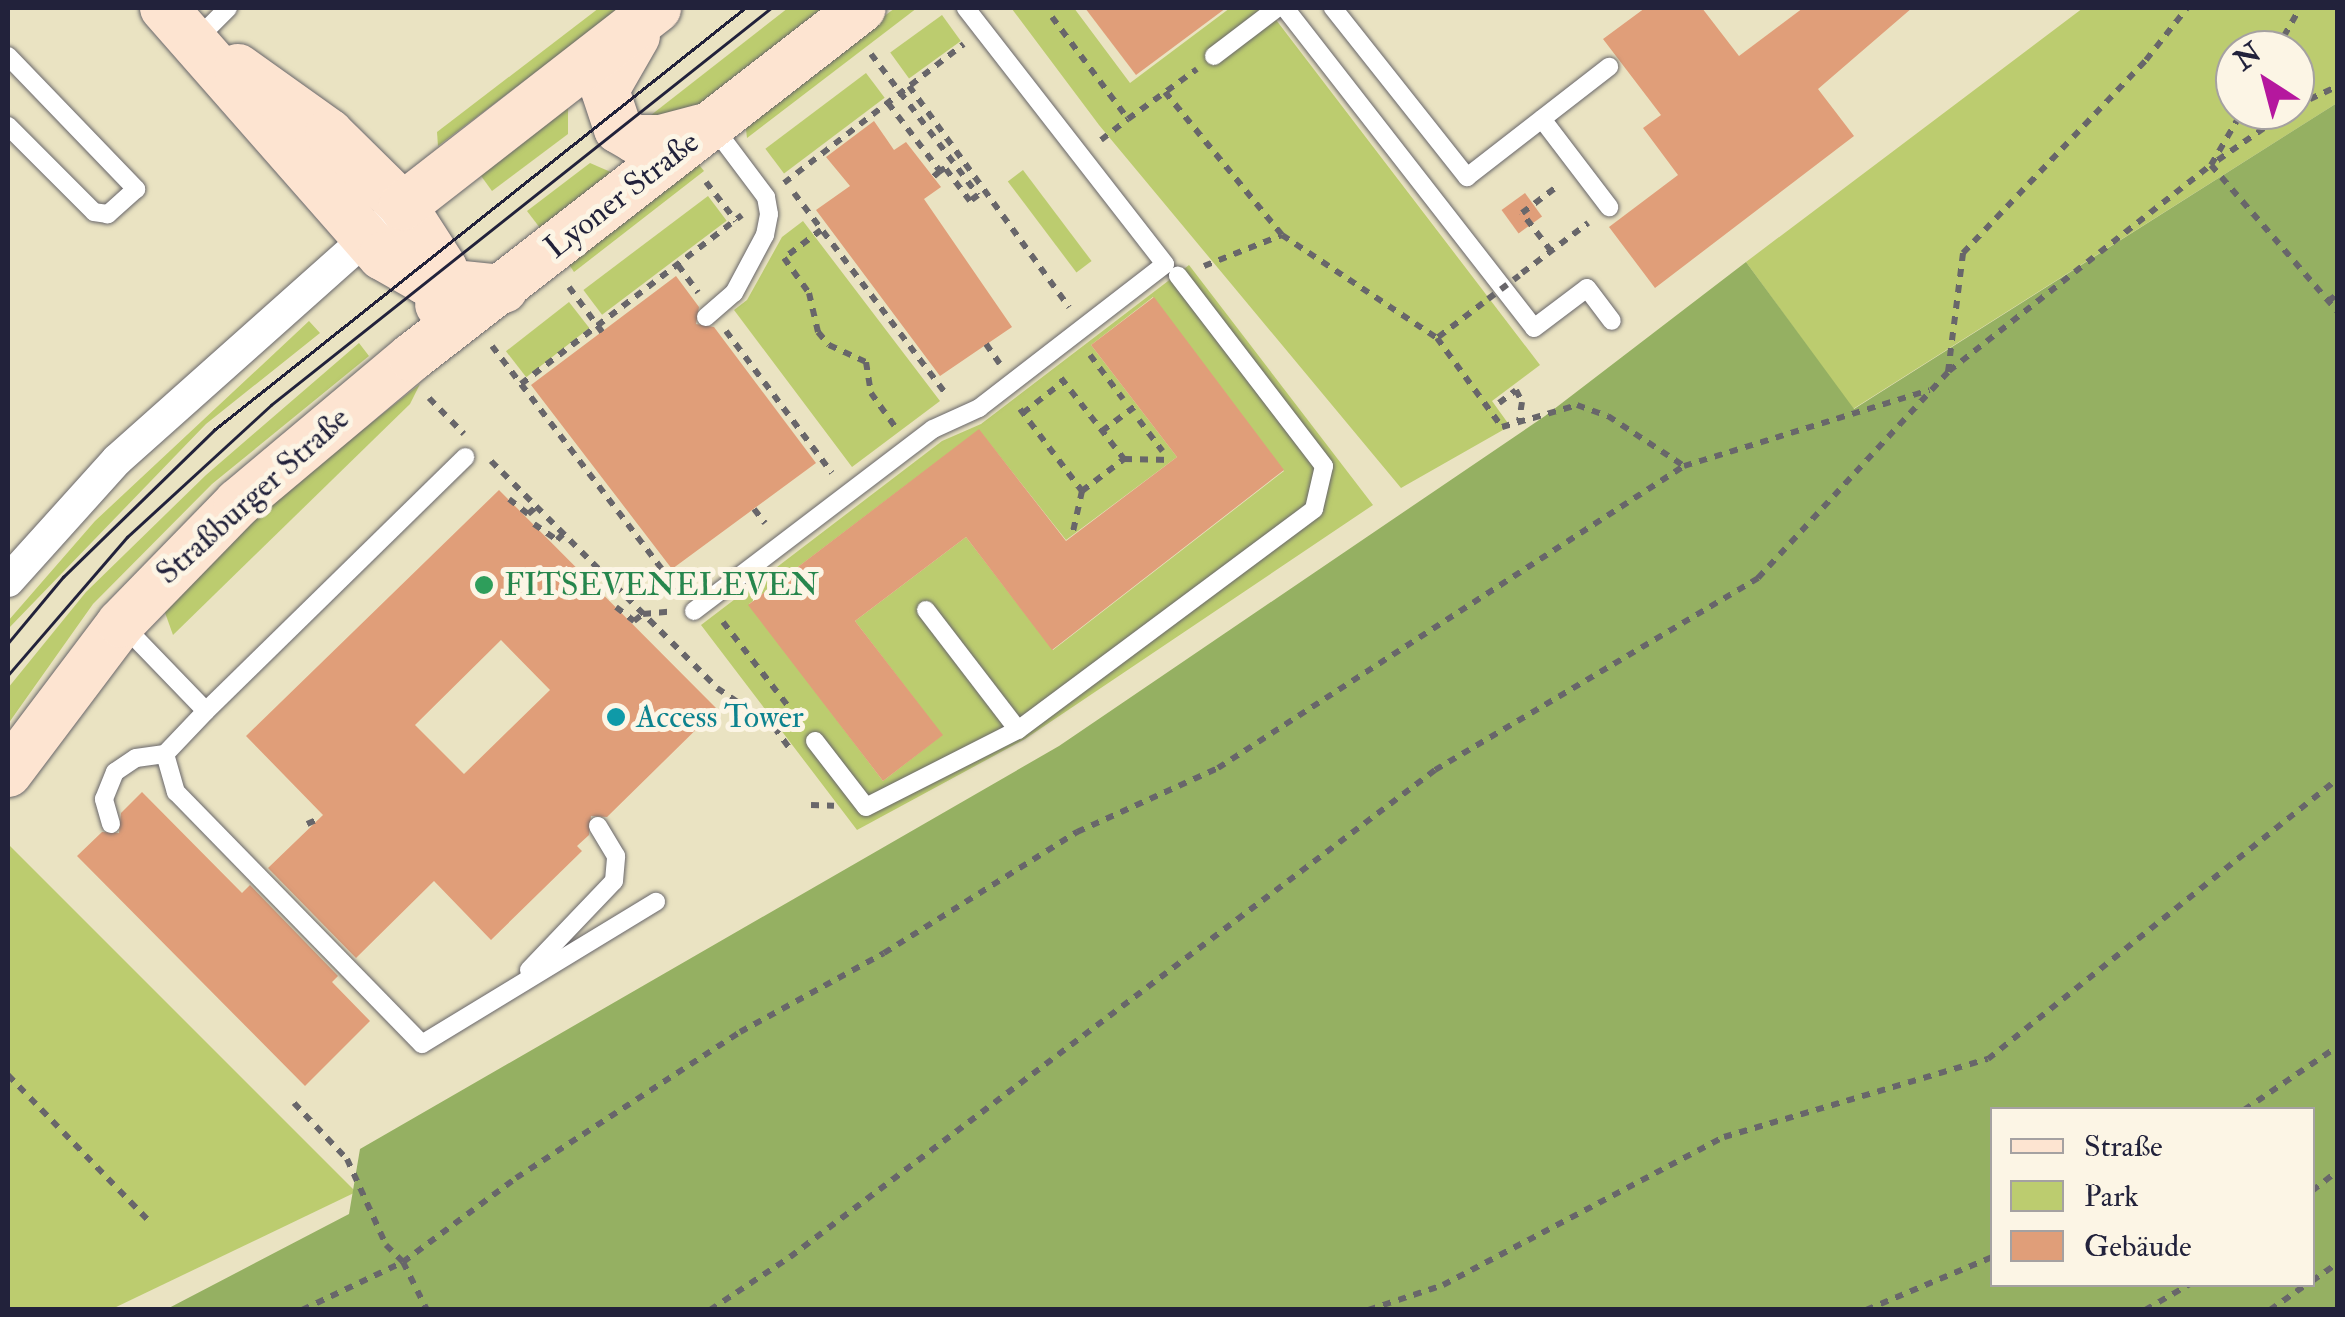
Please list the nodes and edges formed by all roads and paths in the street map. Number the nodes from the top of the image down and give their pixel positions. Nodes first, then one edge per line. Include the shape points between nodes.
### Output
1 (659, 8) edge
2 (862, 8) edge
3 (966, 8) edge
4 (1281, 8) edge
5 (1333, 8) edge
6 (2187, 8) edge
7 (2300, 8) edge
8 (196, 18) edge
9 (1052, 18) dead end
10 (2287, 30) edge
11 (871, 54) dead end
12 (8, 56) edge
13 (1214, 56) joint
14 (1610, 68) dead end
15 (909, 86) dead end
16 (2338, 86) edge
17 (1165, 92) junction
18 (2315, 97) edge
19 (888, 103) dead end
20 (1128, 119) junction
21 (1542, 120) junction
22 (712, 124) junction
23 (8, 126) edge
24 (2231, 130) edge
25 (2261, 130) edge
26 (1107, 136) dead end
27 (2211, 166) junction
28 (1580, 169) junction
29 (776, 170) dead end
30 (706, 182) dead end
31 (403, 206) junction
32 (1609, 207) joint
33 (822, 230) junction
34 (736, 234) dead end
35 (1282, 235) junction
36 (364, 240) junction
37 (1551, 251) junction
38 (678, 265) dead end
39 (1213, 266) dead end
40 (1532, 266) dead end
41 (1178, 276) dead end
42 (1519, 276) dead end
43 (707, 282) dead end
44 (444, 285) junction
45 (568, 287) dead end
46 (504, 289) junction
47 (697, 292) junction
48 (2338, 294) edge
49 (1488, 299) dead end
50 (2328, 302) junction
51 (1476, 308) dead end
52 (2338, 312) edge
53 (709, 314) junction
54 (1612, 320) dead end
55 (1084, 326) junction
56 (602, 332) dead end
57 (1437, 338) junction
58 (986, 344) dead end
59 (492, 346) dead end
60 (1090, 355) dead end
61 (1045, 357) junction
62 (996, 358) dead end
63 (544, 367) dead end
64 (1948, 372) junction
65 (420, 377) junction
66 (1064, 382) junction
67 (521, 384) junction
68 (1004, 388) junction
69 (1933, 388) junction
70 (1123, 399) dead end
71 (1499, 403) dead end
72 (1137, 405) dead end
73 (1023, 413) junction
74 (962, 416) junction
75 (1139, 420) dead end
76 (1518, 422) junction
77 (1102, 431) junction
78 (909, 447) junction
79 (1162, 451) dead end
80 (471, 452) joint
81 (487, 457) dead end
82 (1124, 459) junction
83 (1172, 460) dead end
84 (1684, 466) junction
85 (1082, 490) junction
86 (848, 494) junction
87 (509, 499) dead end
88 (536, 507) junction
89 (534, 524) dead end
90 (563, 534) junction
91 (1072, 536) dead end
92 (8, 581) edge
93 (673, 582) dead end
94 (701, 606) joint
95 (616, 607) dead end
96 (926, 610) dead end
97 (642, 614) junction
98 (121, 622) junction
99 (206, 711) junction
100 (1018, 730) junction
101 (815, 741) joint
102 (16, 751) edge
103 (164, 754) junction
104 (798, 759) dead end
105 (2338, 780) edge
106 (822, 790) dead end
107 (834, 806) dead end
108 (318, 819) dead end
109 (111, 824) dead end
110 (307, 824) dead end
111 (598, 826) dead end
112 (656, 902) dead end
113 (511, 988) junction
114 (2338, 1046) edge
115 (8, 1075) edge
116 (294, 1102) dead end
117 (2248, 1107) edge
118 (2338, 1171) edge
119 (2315, 1189) edge
120 (148, 1220) dead end
121 (1990, 1257) edge
122 (403, 1262) junction
123 (2338, 1263) edge
124 (2315, 1279) edge
125 (2185, 1287) edge
126 (2304, 1287) edge
127 (302, 1310) edge
128 (427, 1310) edge
129 (710, 1310) edge
130 (1368, 1310) edge
131 (1866, 1310) edge
132 (2144, 1310) edge
133 (2270, 1310) edge

1 - 22 main road via 611,73 608,116 635,139
1 - 31 main road
2 - 22 main road, Lyoner Straße
3 - 55 lane via 1164,264
4 - 13 lane
4 - 54 lane via 1534,328 1587,288
5 - 21 lane via 1467,177
6 - 64 path via 1963,253
7 - 10 path
8 - 31 main road
8 - 36 main road
9 - 20 path
11 - 19 path via 978,196 970,201 945,168 936,174
12 - 23 lane via 136,189 108,214 94,212
13 - 17 path
14 - 21 lane
15 - 55 path
16 - 18 path
17 - 20 path
17 - 35 path
20 - 26 path
21 - 28 lane
22 - 46 main road, Lyoner Straße
22 - 53 lane via 766,197 768,214 766,235 734,294
24 - 27 path
25 - 27 path
27 - 50 path
27 - 64 path
28 - 32 lane
28 - 37 path via 1522,213
29 - 33 path
30 - 34 path via 736,220
31 - 36 street
31 - 44 main road via 435,251
32 - 37 path
33 - 74 path
33 - 78 path via 784,258 809,293 818,332 829,345 866,362 871,392
35 - 39 path
35 - 57 path
36 - 44 main road via 408,272
36 - 92 street via 118,460
37 - 40 path
38 - 47 path
41 - 100 lane via 1324,466 1324,486 1314,508
42 - 49 path, bridge
43 - 47 path
44 - 46 main road
44 - 65 main road
45 - 56 path
46 - 65 main road, Straßburger Straße
47 - 53 path
48 - 50 path
50 - 52 path
51 - 57 path
53 - 86 path
55 - 61 lane
57 - 76 path via 1502,427
58 - 62 path
59 - 67 path
60 - 70 path
61 - 66 path
61 - 68 lane
63 - 67 path
64 - 69 path
65 - 80 path
65 - 98 main road, Straßburger Straße via 238,503
66 - 73 path
66 - 77 path
67 - 93 path
68 - 73 path
68 - 74 lane
69 - 84 path
69 - 129 path via 1758,578 1435,770 790,1258
71 - 76 path via 1516,390 1522,402
72 - 77 path
73 - 85 path
74 - 78 lane
75 - 79 path
76 - 84 path via 1576,405 1608,416
77 - 82 path
78 - 86 lane
80 - 99 lane
81 - 88 path
82 - 83 path
82 - 85 path
84 - 122 path via 1218,768 1077,832 884,953 740,1032 516,1178
85 - 91 path
86 - 94 lane
87 - 88 path via 528,514
88 - 90 path
89 - 90 path via 556,540
90 - 97 path
94 - 101 path
95 - 97 path via 634,622
96 - 100 lane
97 - 104 path via 717,688 774,727
98 - 99 lane
98 - 102 main road, Straßburger Straße
99 - 103 lane
100 - 101 lane via 866,806
103 - 109 lane via 136,758 115,772 104,799
103 - 113 lane via 176,792 422,1044
105 - 130 path via 1988,1059 1724,1137 1442,1285
106 - 107 path
108 - 110 path
111 - 113 lane via 616,856 608,893
112 - 113 lane
114 - 117 path
115 - 120 path
116 - 122 path via 347,1159 386,1245
118 - 119 path
121 - 131 path
122 - 127 path
122 - 128 path
123 - 124 path
125 - 132 path
126 - 133 path

